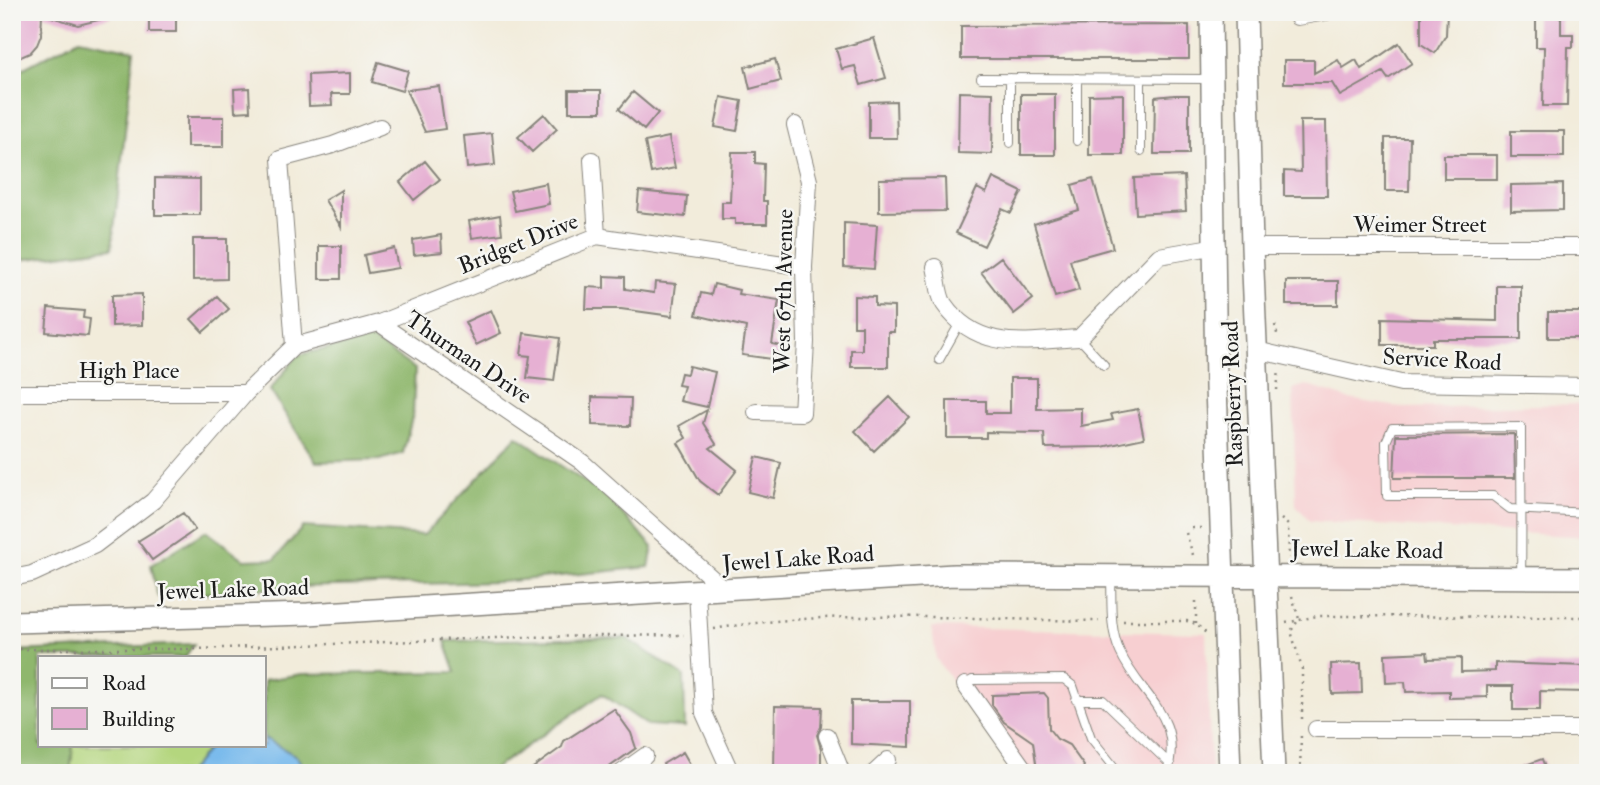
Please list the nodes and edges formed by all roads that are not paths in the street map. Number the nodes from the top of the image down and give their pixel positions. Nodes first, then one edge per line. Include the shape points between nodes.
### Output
1 (1211, 12) edge
2 (1246, 12) edge
3 (1326, 12) edge
4 (1297, 17) dead end
5 (981, 78) dead end
6 (1010, 78) junction
7 (1077, 78) junction
8 (1141, 79) junction
9 (1212, 79) junction
10 (795, 125) dead end
11 (380, 128) dead end
12 (1077, 141) dead end
13 (1010, 143) dead end
14 (1141, 151) dead end
15 (592, 160) dead end
16 (597, 236) junction
17 (1217, 246) junction
18 (1252, 247) junction
19 (1588, 247) edge
20 (804, 267) junction
21 (935, 267) dead end
22 (961, 321) junction
23 (379, 323) junction
24 (1079, 338) junction
25 (294, 346) junction
26 (1256, 350) junction
27 (939, 360) dead end
28 (1104, 365) dead end
29 (1588, 386) edge
30 (12, 393) edge
31 (246, 393) junction
32 (756, 412) dead end
33 (1521, 509) junction
34 (1588, 513) edge
35 (1265, 575) junction
36 (1111, 576) junction
37 (1222, 577) junction
38 (12, 578) edge
39 (1521, 578) junction
40 (1588, 578) edge
41 (724, 589) junction
42 (697, 591) junction
43 (12, 622) edge
44 (965, 685) joint
45 (1076, 700) junction
46 (1316, 729) dead end
47 (1588, 729) edge
48 (827, 736) dead end
49 (645, 755) dead end
50 (888, 760) dead end
51 (1169, 768) edge
52 (621, 773) edge
53 (731, 773) edge
54 (842, 773) edge
55 (874, 773) edge
56 (1027, 773) edge
57 (1119, 773) edge
58 (1230, 773) edge
59 (1274, 773) edge

1 - 9 main road, Raspberry Road
2 - 18 main road, Raspberry Road
3 - 4 street
5 - 6 lane
6 - 7 lane
6 - 13 lane
7 - 8 lane
7 - 12 lane
8 - 9 lane
8 - 14 lane
9 - 17 main road, Raspberry Road
10 - 20 street, West 67th Avenue via 809,181
11 - 25 street via 280,159
15 - 16 street
16 - 20 street, Bridget Drive
16 - 23 street, Bridget Drive
17 - 24 street via 1159,256
17 - 37 main road, Raspberry Road
18 - 19 street, Weimer Street
18 - 26 main road, Raspberry Road
20 - 32 street, West 67th Avenue via 802,413
21 - 22 street via 943,302
22 - 24 street via 1000,343
22 - 27 lane
23 - 25 street, Thurman Drive
23 - 41 street, Thurman Drive via 582,462
24 - 28 lane
25 - 31 street, Thurman Drive
26 - 29 street, Service Road via 1401,383
26 - 35 main road, Raspberry Road
30 - 31 street, High Place
31 - 38 street, Thurman Drive via 153,501 94,545
33 - 33 lane via 1510,509 1493,496 1387,496 1386,442 1392,428 1521,428
33 - 34 lane
33 - 39 lane
35 - 37 main road, Jewel Lake Road
35 - 39 main road, Jewel Lake Road
35 - 59 main road, Raspberry Road
36 - 37 main road, Jewel Lake Road
36 - 41 main road, Jewel Lake Road via 954,575
36 - 51 lane via 1112,621 1120,651 1168,723
37 - 58 main road, Raspberry Road
39 - 40 main road, Jewel Lake Road
41 - 42 main road, Jewel Lake Road
42 - 43 main road, Jewel Lake Road via 308,614
42 - 53 street via 704,713
44 - 45 lane via 972,680 1064,679 1073,686
44 - 56 street
45 - 51 lane via 1103,700
45 - 57 lane via 1091,738
46 - 47 street
48 - 54 street
49 - 52 street
50 - 55 street

